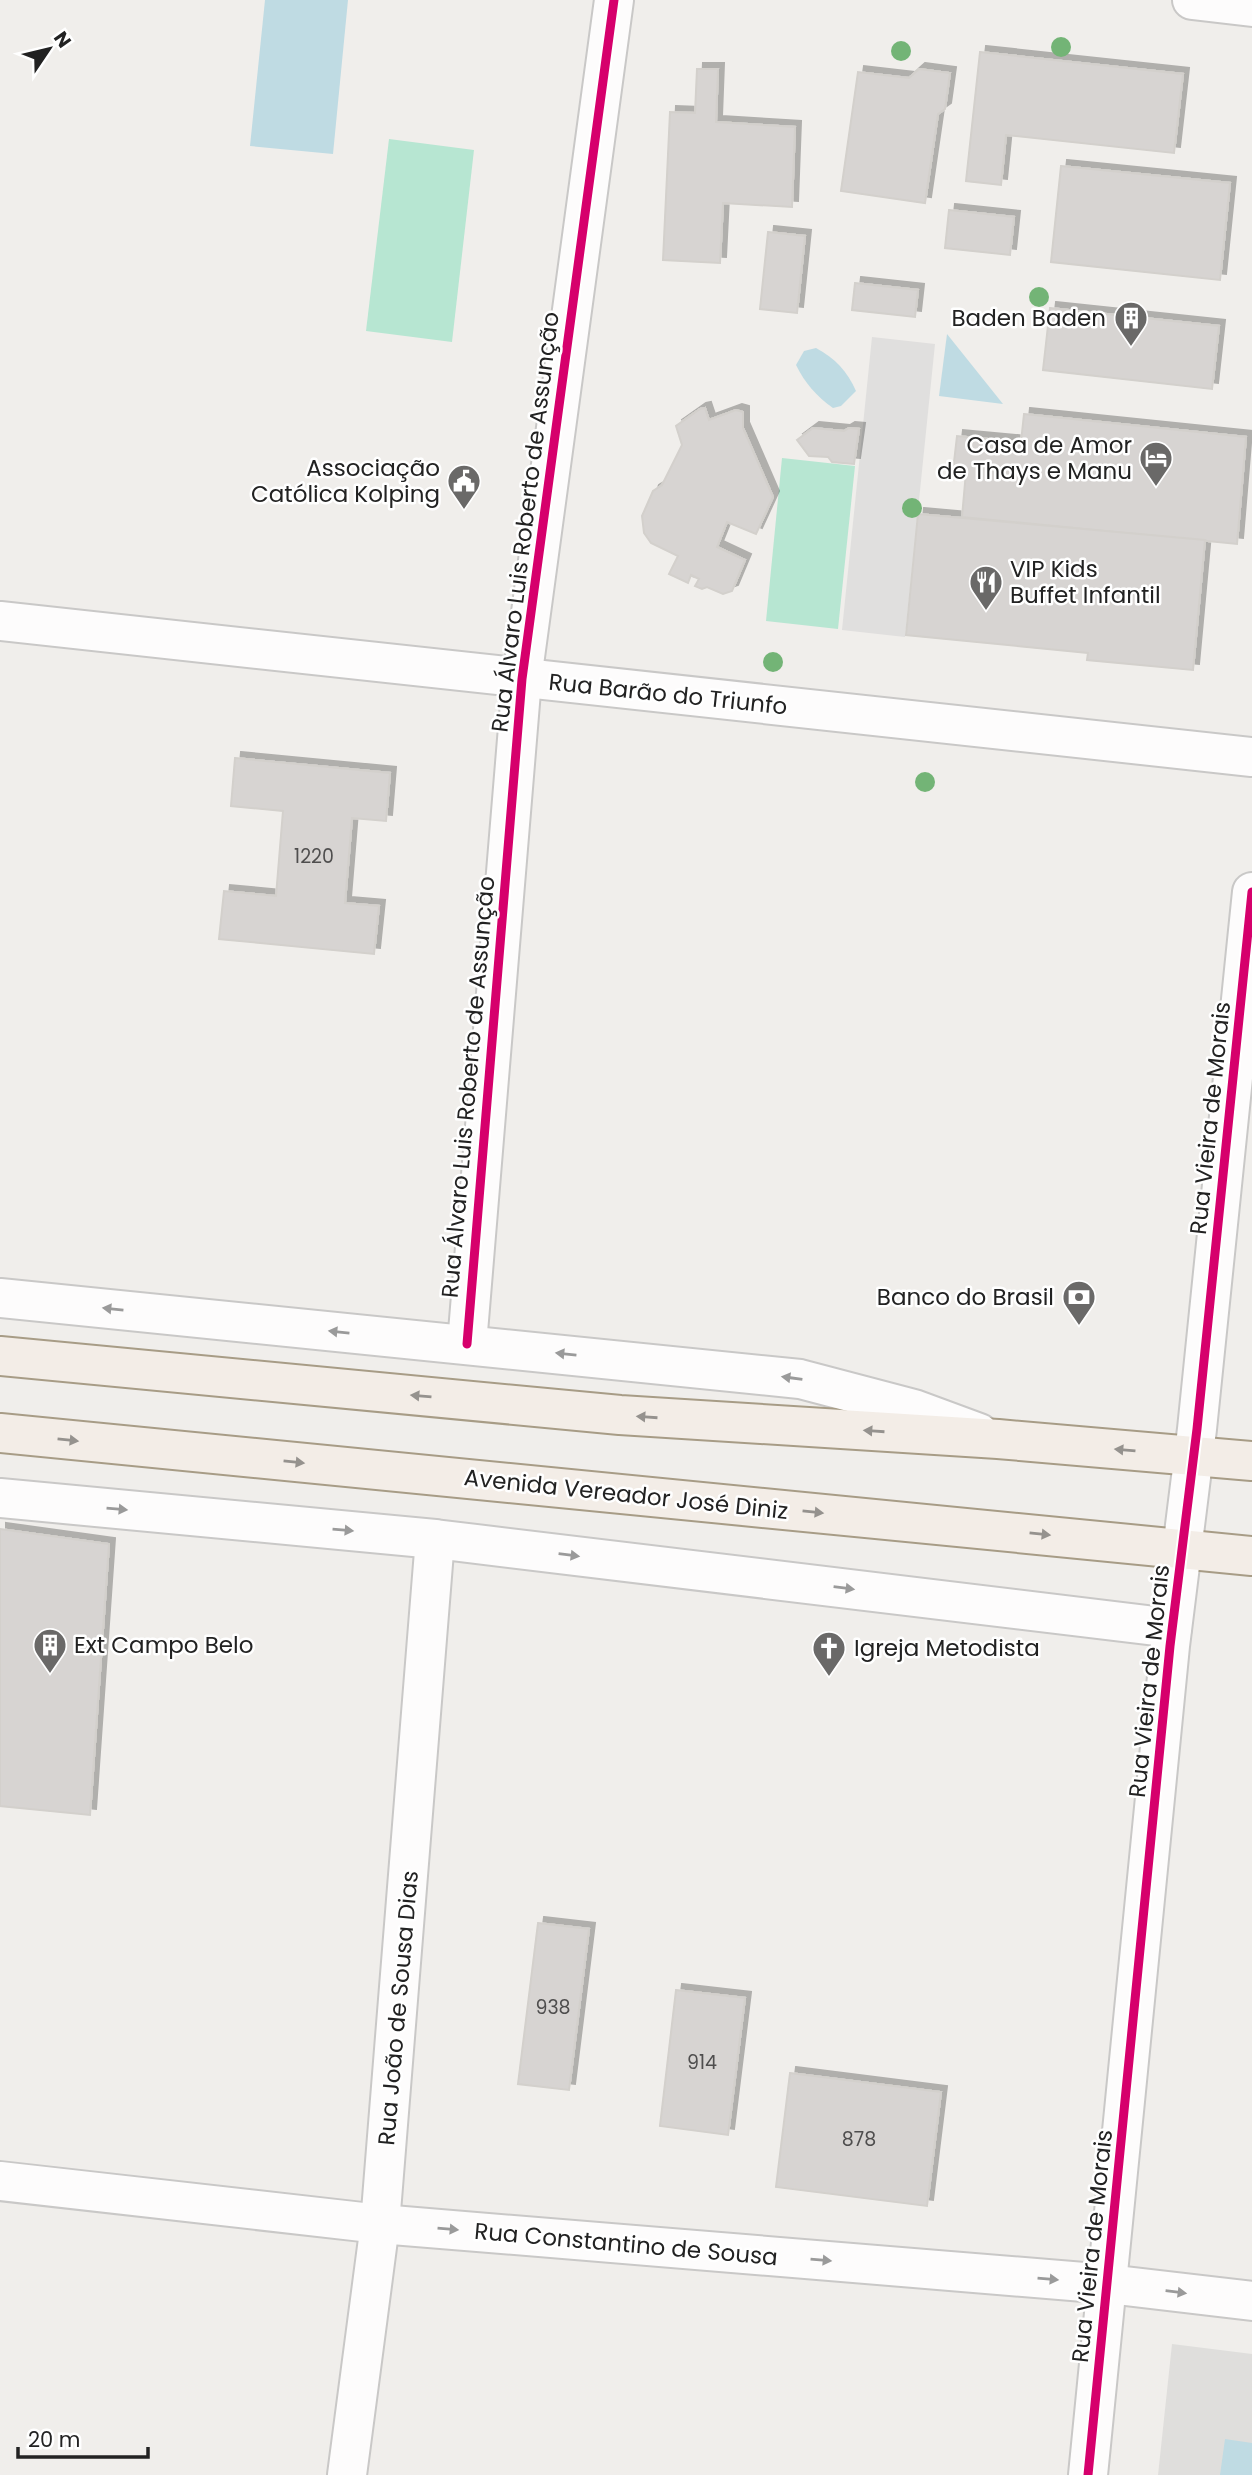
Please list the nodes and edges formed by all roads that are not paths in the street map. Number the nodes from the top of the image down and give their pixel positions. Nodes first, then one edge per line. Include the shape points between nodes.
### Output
1 (614, 0) edge
2 (1192, 0) edge
3 (1252, 7) edge
4 (0, 621) edge
5 (522, 679) junction
6 (1252, 757) edge
7 (1252, 892) edge
8 (0, 1298) edge
9 (467, 1345) junction
10 (0, 1356) edge
11 (0, 1433) edge
12 (998, 1439) junction
13 (1194, 1455) junction
14 (1252, 1461) edge
15 (0, 1497) edge
16 (435, 1539) junction
17 (1182, 1548) junction
18 (1252, 1556) edge
19 (1172, 1628) junction
20 (0, 2181) edge
21 (380, 2224) junction
22 (1108, 2284) junction
23 (1252, 2301) edge
24 (347, 2475) edge
25 (1088, 2475) edge

1 - 5 street, Rua Álvaro Luis Roberto de Assunção
2 - 3 street
4 - 5 street, Rua Barão do Triunfo
5 - 6 street, Rua Barão do Triunfo
5 - 9 street, Rua Álvaro Luis Roberto de Assunção
7 - 13 street, Rua Vieira de Morais
9 -> 8 street
12 -> 9 street via 914,1409 800,1379
12 -> 10 main road via 620,1415
11 -> 17 main road, Avenida Vereador José Diniz
13 -> 12 main road
13 - 14 main road
13 - 17 street, Rua Vieira de Morais
15 -> 16 street
16 -> 19 street
16 - 21 street, Rua João de Sousa Dias
17 - 18 main road, Avenida Vereador José Diniz
17 - 19 street, Rua Vieira de Morais
19 - 22 street, Rua Vieira de Morais
20 - 21 street, Rua Constantino de Sousa
21 -> 22 street, Rua Constantino de Sousa
21 - 24 street, Rua João de Sousa Dias
22 -> 23 street, Rua Constantino de Sousa
22 - 25 street, Rua Vieira de Morais

